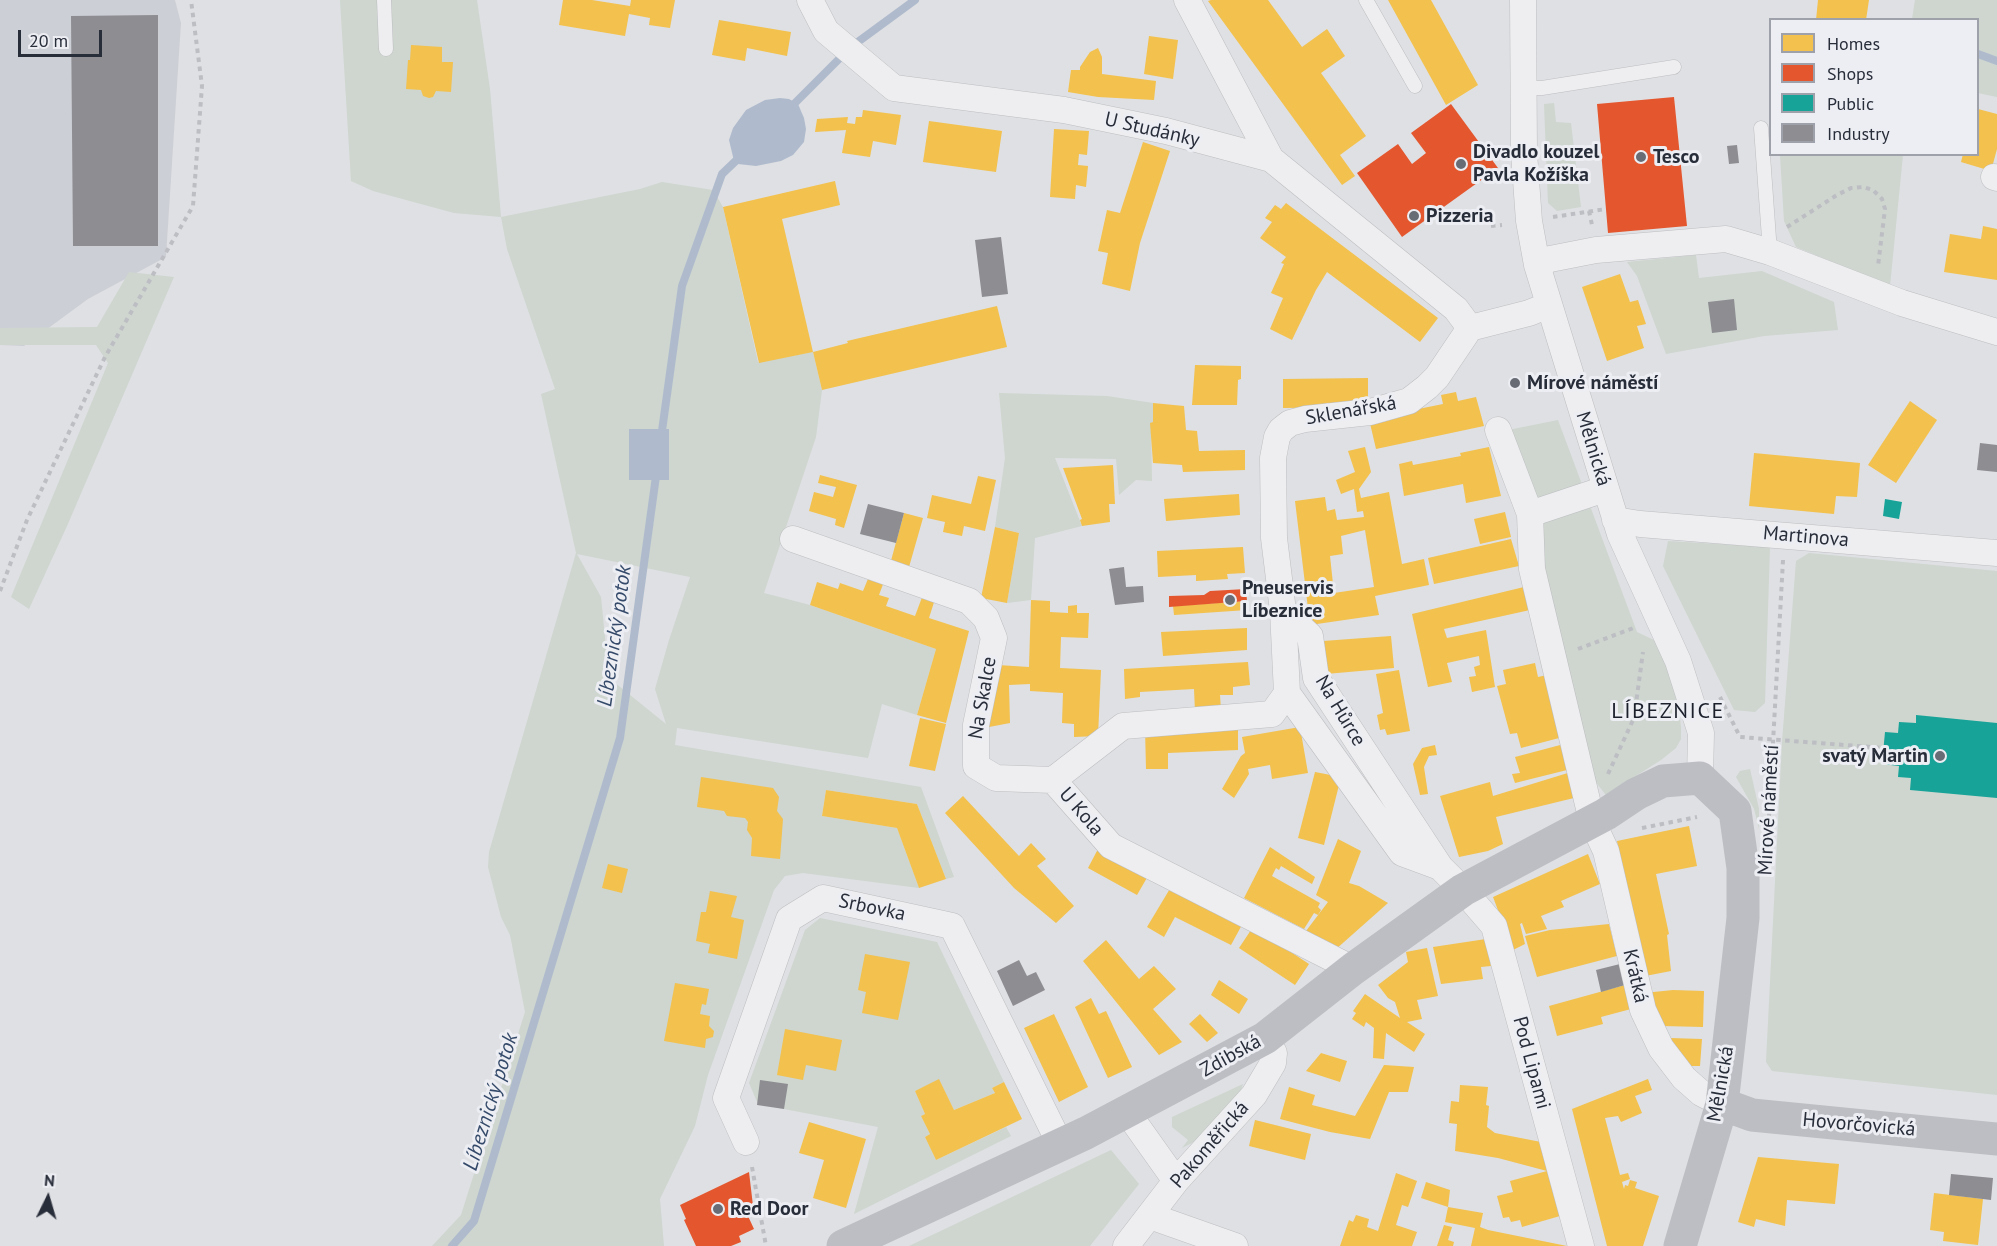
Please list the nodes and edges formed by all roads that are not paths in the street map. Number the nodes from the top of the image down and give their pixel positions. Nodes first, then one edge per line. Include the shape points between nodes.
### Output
1 (384, 0) edge
2 (810, 0) edge
3 (1187, 0) edge
4 (1366, 0) edge
5 (1523, 0) edge
6 (386, 50) dead end
7 (1674, 67) dead end
8 (1415, 86) dead end
9 (1523, 88) junction
10 (1761, 128) dead end
11 (1271, 159) junction
12 (1770, 246) junction
13 (1548, 261) junction
14 (1549, 305) junction
15 (1470, 328) junction
16 (1997, 332) edge
17 (1498, 430) dead end
18 (1605, 489) junction
19 (1530, 514) junction
20 (1615, 520) junction
21 (793, 539) dead end
22 (1997, 553) edge
23 (1283, 611) junction
24 (1287, 693) junction
25 (1700, 778) junction
26 (1053, 780) junction
27 (1592, 821) junction
28 (1440, 867) junction
29 (1463, 890) junction
30 (1743, 918) joint
31 (1353, 969) junction
32 (1265, 1038) junction
33 (1722, 1104) junction
34 (1127, 1112) junction
35 (1997, 1139) edge
36 (746, 1142) road end
37 (1060, 1146) junction
38 (1176, 1181) junction
39 (1150, 1216) junction
40 (843, 1246) edge
41 (1126, 1246) edge
42 (1234, 1246) edge
43 (1581, 1246) edge
44 (1680, 1246) edge

1 - 6 lane
2 - 11 street, U Studánky via 826,31 894,88 1064,110 1166,131
3 - 11 street
4 - 8 lane
5 - 9 street, Mělnická
7 - 9 lane
9 - 13 street, Mělnická via 1529,221
10 - 12 lane
11 - 15 street, U Studánky via 1456,309
12 - 13 street via 1726,239 1596,250
12 - 16 street via 1875,293
13 - 14 street, Mělnická
14 - 15 street
14 - 18 street, Mělnická
15 - 23 street, Sklenářská via 1437,377 1409,401 1370,412 1305,419 1281,430 1273,458 1274,538
17 - 19 street
18 - 19 street
18 - 20 street, Mělnická
19 - 27 street via 1532,569
20 - 22 street, Martinova
20 - 25 street, Mělnická via 1678,661 1701,733
21 - 26 street, Na Skalce via 969,601 986,618 994,638 976,724 976,766 996,778
23 - 24 street
23 - 28 street, Na Hůrce via 1310,636 1316,678
24 - 26 street, U Kola via 1272,714 1123,726
24 - 28 street, Na Hůrce via 1402,852
25 - 27 main road via 1663,781
25 - 30 main road, Mírové náměstí via 1735,811 1743,868
26 - 31 street, U Kola via 1111,846
27 - 29 main road, Zdibská
27 - 33 street, Krátká via 1606,851 1642,1010 1661,1048 1684,1078
28 - 29 street, Na Hůrce
29 - 31 main road, Zdibská
29 - 43 street, Pod Lipami via 1494,926
30 - 33 main road, Mělnická
31 - 32 main road, Zdibská
32 - 34 main road, Zdibská
32 - 38 street, Pakoměřická via 1274,1053 1254,1095
33 - 35 main road, Hovorčovická via 1752,1114
33 - 44 main road, Mělnická
34 - 37 main road, Zdibská
34 - 38 street
36 - 37 street, Srbovka via 726,1098 789,919 823,898 952,926
37 - 40 main road, Zdibská
38 - 39 street, Pakoměřická
39 - 41 street, Pakoměřická
39 - 42 street

